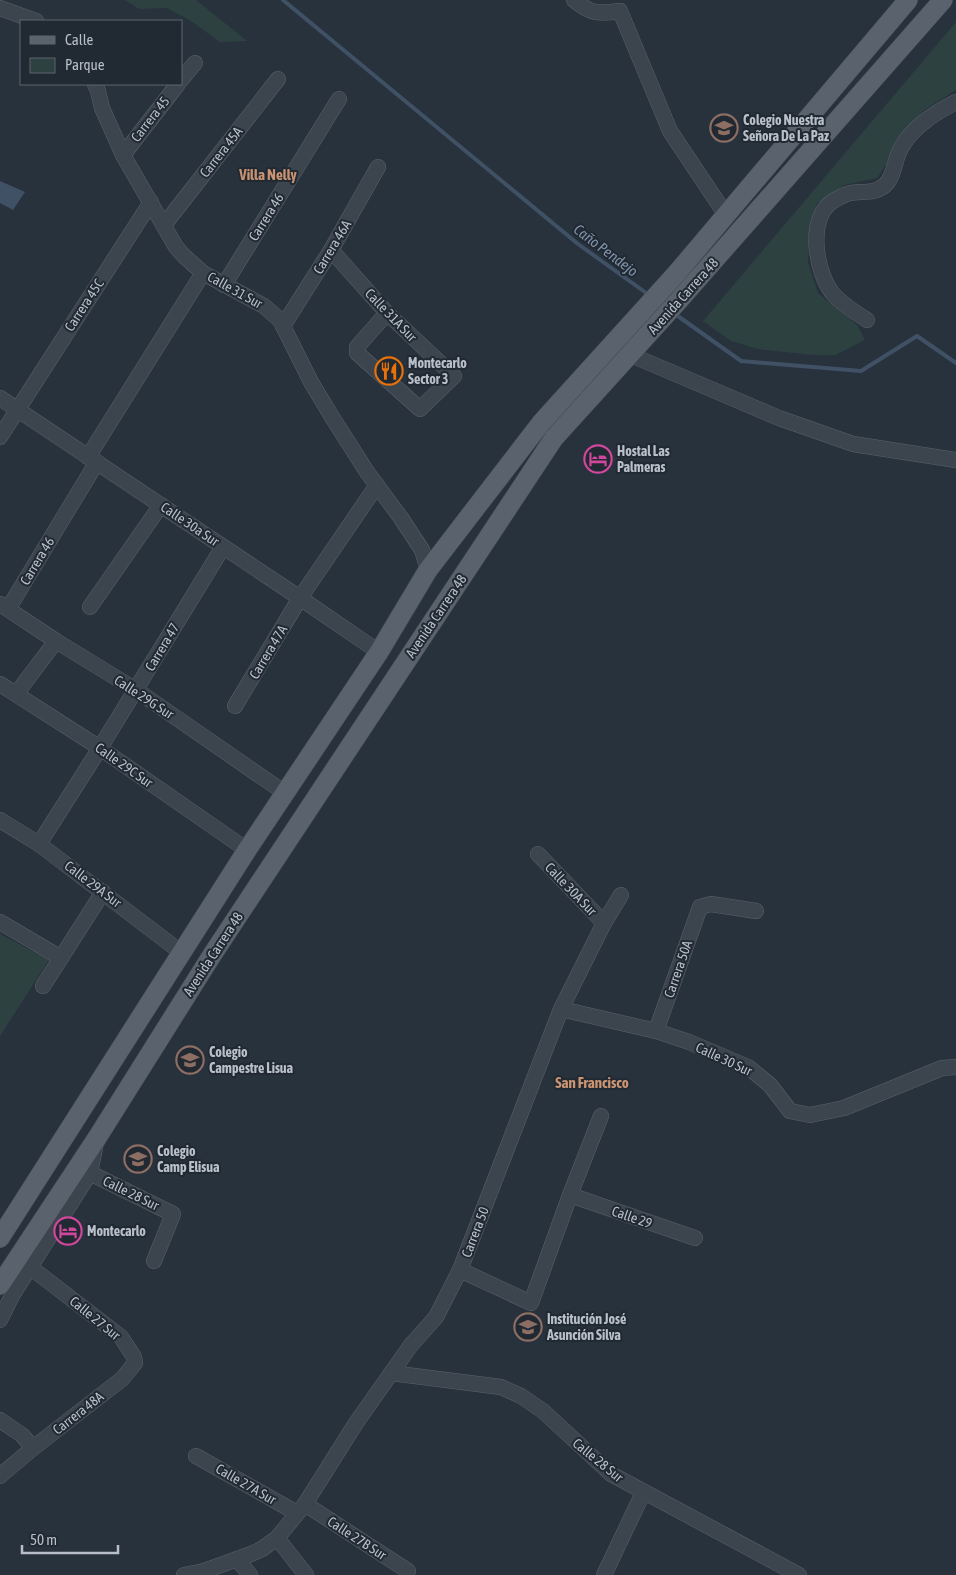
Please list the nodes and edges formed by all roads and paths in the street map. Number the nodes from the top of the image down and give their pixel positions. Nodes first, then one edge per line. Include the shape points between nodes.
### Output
1 (574, 0) edge
2 (908, 0) edge
3 (943, 0) edge
4 (0, 8) edge
5 (33, 20) edge
6 (195, 63) dead end
7 (182, 79) edge
8 (278, 79) dead end
9 (95, 85) edge
10 (177, 85) edge
11 (339, 99) dead end
12 (956, 102) edge
13 (122, 155) junction
14 (378, 167) dead end
15 (151, 202) junction
16 (726, 215) junction
17 (164, 225) junction
18 (331, 250) junction
19 (203, 273) junction
20 (224, 285) junction
21 (387, 313) junction
22 (867, 320) dead end
23 (283, 326) junction
24 (635, 349) junction
25 (0, 398) edge
26 (18, 409) junction
27 (0, 437) edge
28 (92, 460) junction
29 (956, 460) edge
30 (377, 485) junction
31 (161, 505) junction
32 (223, 546) junction
33 (428, 570) junction
34 (300, 598) junction
35 (4, 606) edge
36 (90, 607) dead end
37 (56, 641) junction
38 (379, 652) junction
39 (0, 684) edge
40 (136, 690) junction
41 (16, 694) junction
42 (235, 706) dead end
43 (100, 748) junction
44 (285, 793) junction
45 (0, 820) edge
46 (38, 844) junction
47 (247, 850) junction
48 (538, 854) dead end
49 (103, 892) junction
50 (621, 895) dead end
51 (756, 912) dead end
52 (0, 922) edge
53 (604, 923) junction
54 (182, 953) junction
55 (61, 958) junction
56 (43, 986) dead end
57 (561, 1009) junction
58 (656, 1031) junction
59 (956, 1067) edge
60 (601, 1116) dead end
61 (97, 1138) junction
62 (90, 1173) junction
63 (570, 1195) junction
64 (0, 1238) edge
65 (695, 1238) dead end
66 (154, 1261) dead end
67 (30, 1267) junction
68 (460, 1270) junction
69 (0, 1285) edge
70 (0, 1320) edge
71 (391, 1373) junction
72 (122, 1379) joint
73 (0, 1420) edge
74 (33, 1448) junction
75 (196, 1456) dead end
76 (0, 1476) edge
77 (643, 1493) junction
78 (301, 1509) junction
79 (277, 1538) junction
80 (237, 1559) junction
81 (408, 1571) dead end
82 (184, 1575) edge
83 (250, 1575) edge
84 (306, 1575) edge
85 (604, 1575) edge
86 (799, 1575) edge

1 - 16 street via 586,10 599,14 620,11 670,131
2 - 16 main road, Avenida Carrera 48
3 - 24 main road, Avenida Carrera 48
4 - 5 street
6 - 7 street
8 - 17 street, Carrera 45A
9 - 13 street, Calle 31 Sur
10 - 13 street, Carrera 45
11 - 20 street, Carrera 46
12 - 22 street via 931,117 909,138 884,186 874,191 847,194 831,202 820,217 816,234 821,272 833,295
13 - 15 street, Calle 31 Sur
14 - 18 street, Carrera 46A
15 - 17 street, Calle 31 Sur
15 - 26 street, Carrera 45C
16 - 33 main road, Avenida Carrera 48 via 541,423
17 - 19 street, Calle 31 Sur via 180,252
18 - 21 street, Calle 31A Sur
18 - 23 street, Carrera 46A
19 - 20 street, Calle 31 Sur
19 - 28 street, Carrera 46
20 - 23 street, Calle 31 Sur via 270,310
21 - 21 street, Calle 31A Sur via 357,347 357,352 420,409 454,376
23 - 30 street, Calle 31 Sur via 311,382
24 - 29 street via 779,418 853,444
24 - 61 main road, Avenida Carrera 48 via 554,438 212,955
25 - 26 street, Calle 30a Sur
26 - 27 street
26 - 28 street, Calle 30a Sur
28 - 31 street, Calle 30a Sur
28 - 35 street, Carrera 46
30 - 33 street, Calle 31 Sur via 422,550
30 - 34 street, Carrera 47A
31 - 32 street, Calle 30a Sur
31 - 36 street
32 - 34 street, Calle 30a Sur
32 - 40 street, Carrera 47
33 - 38 main road, Avenida Carrera 48
34 - 38 street, Calle 30a Sur
34 - 42 street, Carrera 47A
35 - 37 street, Calle 29G Sur
37 - 40 street, Calle 29G Sur
37 - 41 street
38 - 44 main road, Avenida Carrera 48
39 - 41 street, Calle 29C Sur
40 - 43 street, Carrera 47
40 - 44 street, Calle 29G Sur
41 - 43 street, Calle 29C Sur
43 - 46 street, Carrera 47
43 - 47 street, Calle 29C Sur
44 - 47 main road, Avenida Carrera 48
45 - 46 street, Calle 29A Sur
46 - 49 street, Calle 29A Sur
47 - 54 main road, Avenida Carrera 48
48 - 53 street, Calle 30A Sur
49 - 54 street, Calle 29A Sur
49 - 55 street
50 - 53 street, Carrera 50
51 - 58 street, Carrera 50A via 711,904 700,907
52 - 55 street
53 - 57 street, Carrera 50
54 - 64 main road, Avenida Carrera 48
55 - 56 street
57 - 58 street, Calle 30 Sur
57 - 68 street, Carrera 50
58 - 59 street, Calle 30 Sur via 748,1067 770,1085 790,1111 810,1115 844,1108 942,1068
60 - 63 street
61 - 62 street
61 - 69 main road, Avenida Carrera 48
62 - 66 street, Calle 28 Sur via 173,1214
62 - 67 street
63 - 65 street, Calle 29
63 - 68 street via 530,1303
67 - 70 street
67 - 72 street, Calle 27 Sur via 121,1337 135,1363
68 - 71 street, Carrera 50 via 436,1317
71 - 77 street, Calle 28 Sur via 501,1387 521,1396 543,1411 611,1474
71 - 78 street, Carrera 50
72 - 74 street, Carrera 48A
73 - 74 street
74 - 76 street, Carrera 48A
75 - 78 street, Calle 27A Sur
77 - 85 street
77 - 86 street, Calle 28 Sur
78 - 79 street, Carrera 50
78 - 81 street, Calle 27B Sur
79 - 80 street via 262,1549
79 - 84 street
80 - 82 street
80 - 83 street

